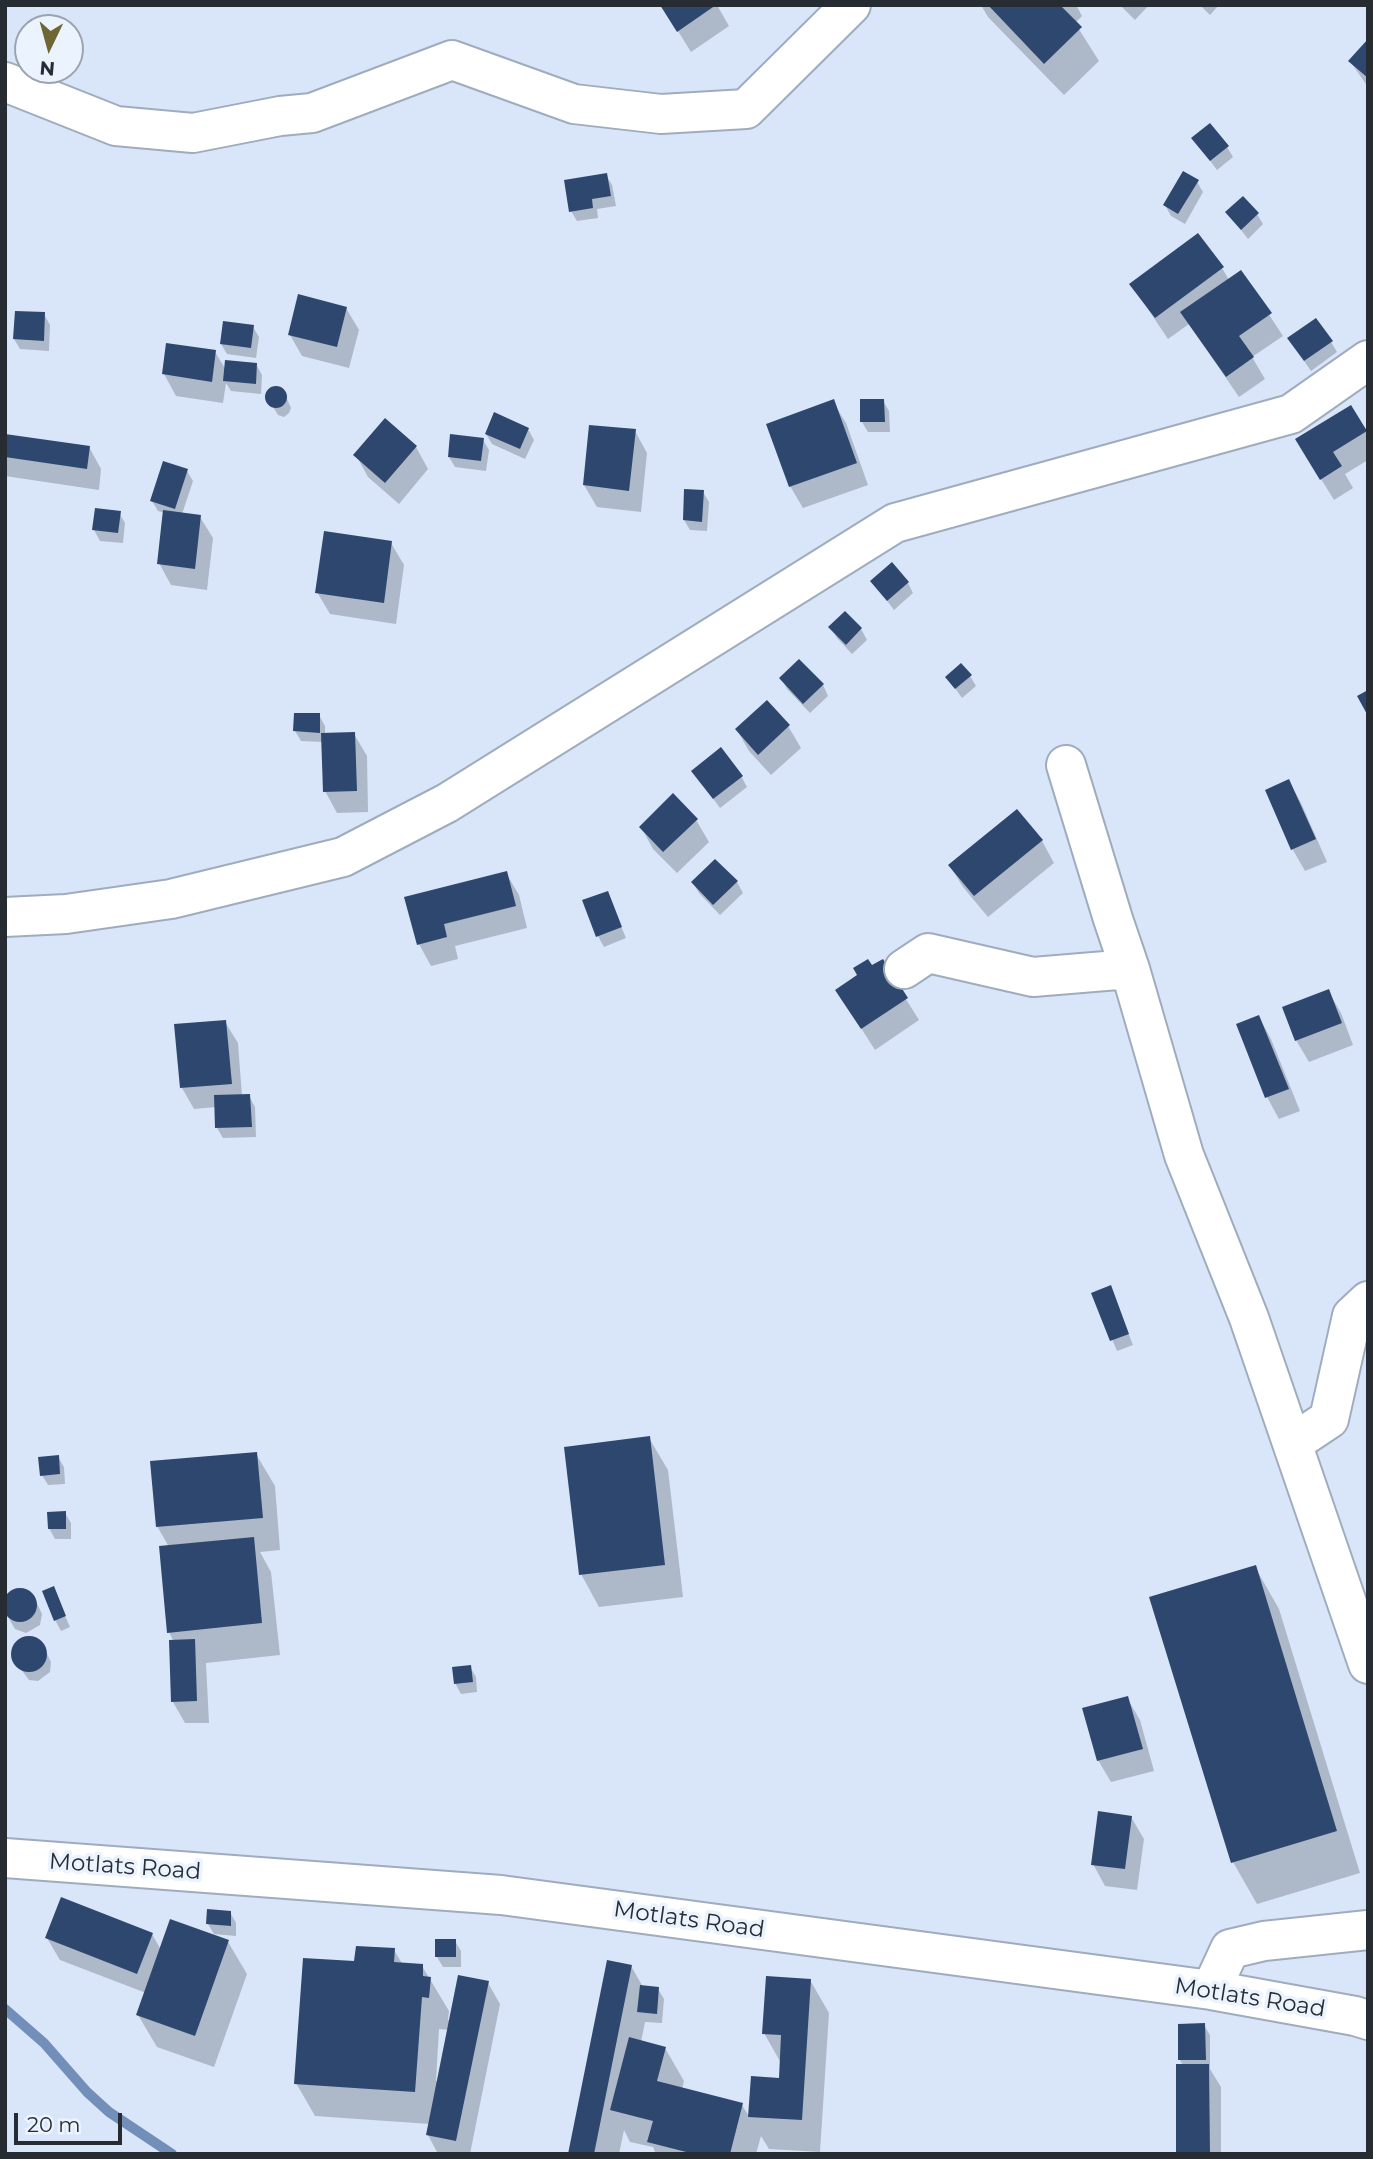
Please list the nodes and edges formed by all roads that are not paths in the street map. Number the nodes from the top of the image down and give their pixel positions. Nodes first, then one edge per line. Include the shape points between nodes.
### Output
1 (851, 5) edge
2 (5, 82) edge
3 (1368, 360) edge
4 (1066, 765) dead end
5 (5, 917) edge
6 (904, 969) dead end
7 (1130, 969) junction
8 (1368, 1301) edge
9 (1293, 1443) junction
10 (1368, 1664) edge
11 (5, 1858) edge
12 (1368, 1930) edge
13 (1211, 1990) junction
14 (1368, 2020) edge

1 - 2 street via 746,109 661,114 574,104 452,60 312,113 193,133 116,126
3 - 5 street via 1291,414 895,523 447,803 343,857 171,899 66,914
4 - 7 street
6 - 7 street via 928,953 1033,977
7 - 9 street via 1184,1155
8 - 9 street via 1352,1316 1329,1419
9 - 10 street
11 - 13 street, Motlats Road via 501,1895
12 - 13 street via 1230,1949
13 - 14 street, Motlats Road

